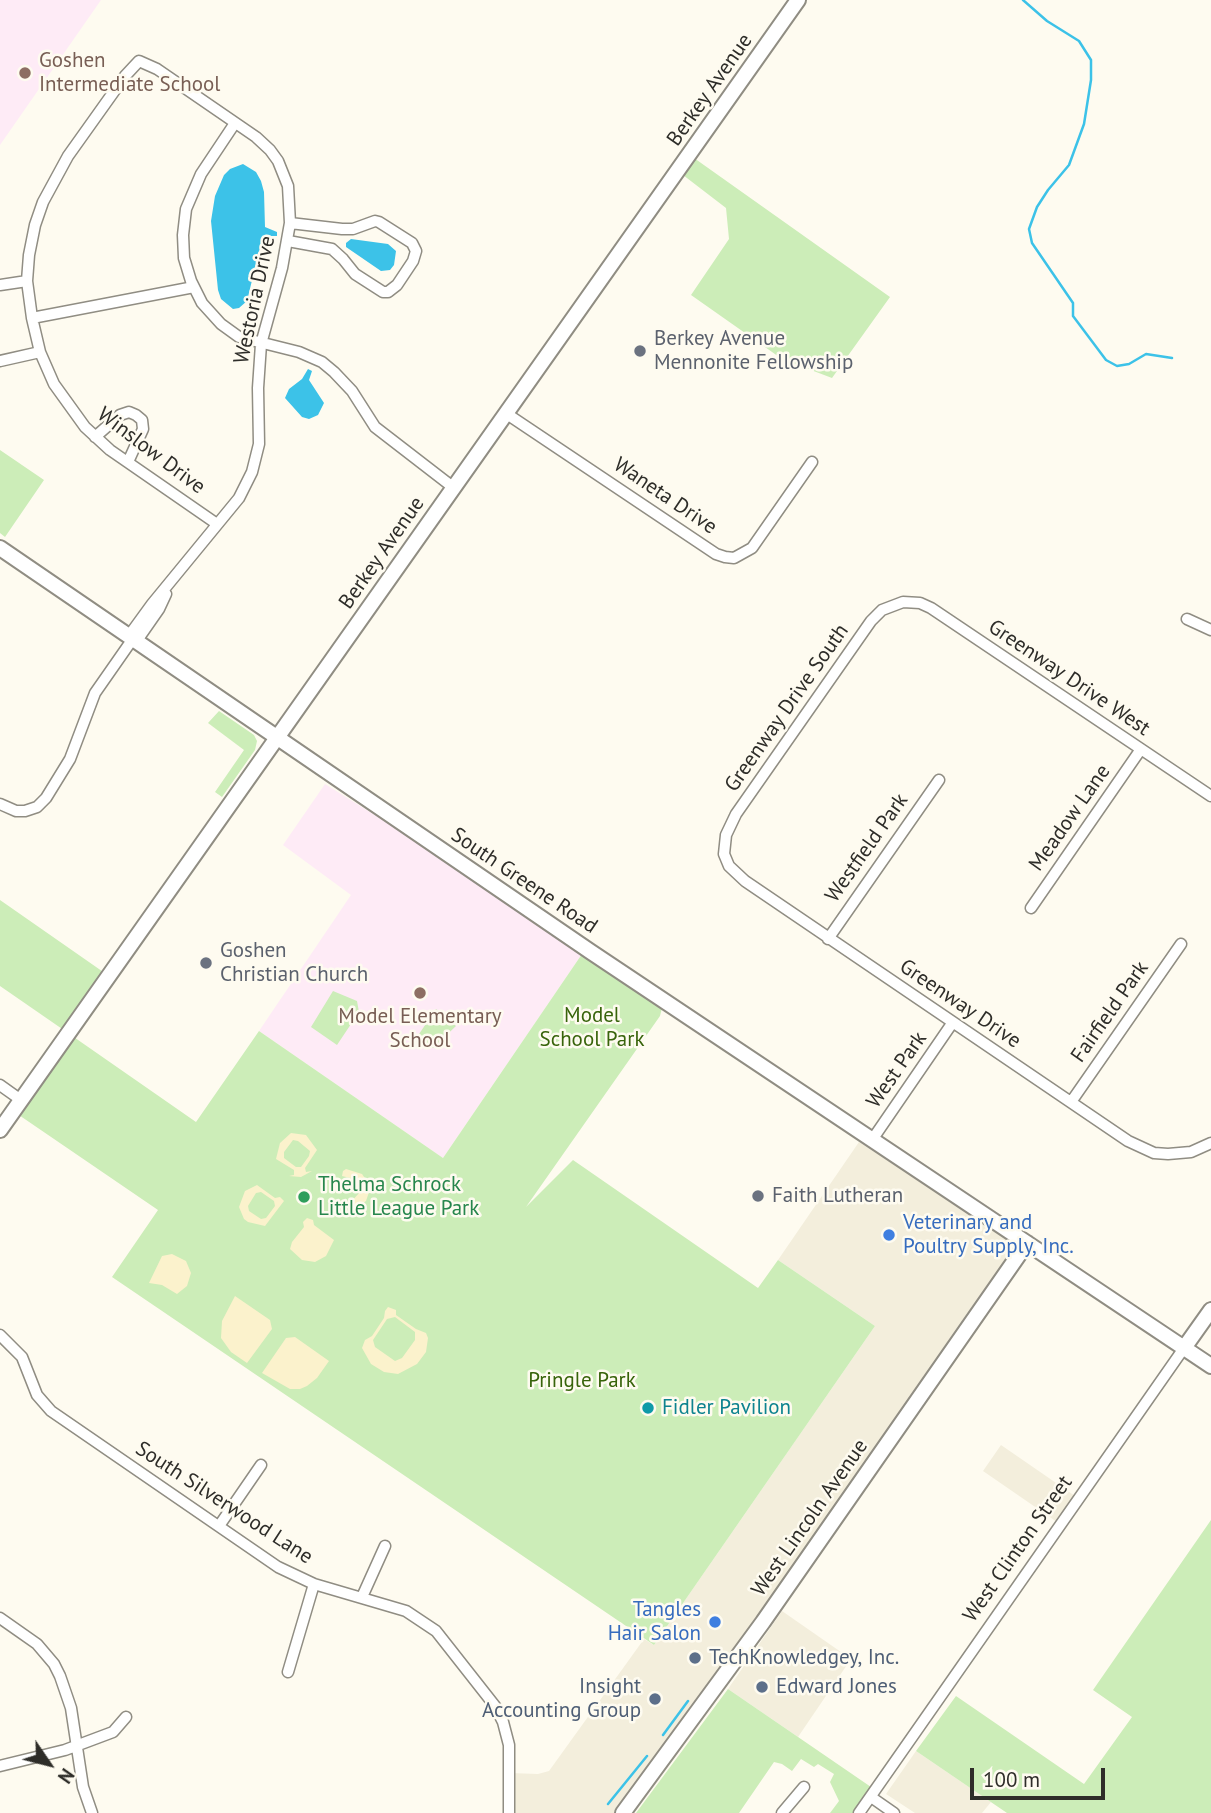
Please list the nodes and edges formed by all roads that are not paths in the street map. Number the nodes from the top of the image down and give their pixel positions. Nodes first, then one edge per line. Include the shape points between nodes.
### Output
1 (798, 0) edge
2 (235, 123) junction
3 (290, 223) junction
4 (288, 241) junction
5 (27, 281) junction
6 (0, 285) edge
7 (194, 287) junction
8 (32, 318) junction
9 (261, 344) junction
10 (40, 352) junction
11 (0, 361) edge
12 (507, 414) junction
13 (95, 437) junction
14 (812, 461) dead end
15 (128, 462) junction
16 (454, 488) junction
17 (217, 524) junction
18 (0, 548) edge
19 (903, 602) joint
20 (1187, 619) dead end
21 (1211, 630) edge
22 (132, 640) junction
23 (276, 738) junction
24 (1141, 749) junction
25 (939, 780) dead end
26 (1211, 796) edge
27 (0, 804) edge
28 (724, 854) joint
29 (1031, 908) dead end
30 (828, 939) junction
31 (1181, 944) dead end
32 (953, 1023) junction
33 (0, 1085) edge
34 (21, 1100) junction
35 (1071, 1102) junction
36 (0, 1130) edge
37 (872, 1140) junction
38 (1211, 1143) edge
39 (1027, 1243) junction
40 (1211, 1310) edge
41 (0, 1335) edge
42 (1184, 1348) junction
43 (1211, 1366) edge
44 (261, 1465) dead end
45 (219, 1526) junction
46 (385, 1546) dead end
47 (314, 1584) junction
48 (362, 1597) junction
49 (0, 1618) edge
50 (288, 1672) dead end
51 (127, 1717) dead end
52 (77, 1746) junction
53 (0, 1766) edge
54 (804, 1787) dead end
55 (871, 1797) junction
56 (92, 1813) edge
57 (509, 1813) edge
58 (623, 1813) edge
59 (782, 1813) edge
60 (859, 1813) edge
61 (894, 1813) edge

1 - 12 street, Berkey Avenue
2 - 3 street, Westoria Drive via 278,161 288,186
2 - 5 street, Westoria Drive via 139,61 53,180 35,225
2 - 7 street via 201,174 186,209 184,258
3 - 4 street, Westoria Drive
3 - 4 street via 353,229 375,221 412,243 416,251 397,285 383,292 355,274 332,249
4 - 9 street, Westoria Drive
5 - 6 street
5 - 8 street, Winslow Drive
7 - 8 street
7 - 9 street via 221,324 239,337
8 - 10 street, Winslow Drive
9 - 16 street via 322,362 352,391 374,427
9 - 17 street, Westoria Drive via 260,435 255,460 239,498
10 - 11 street
10 - 13 street, Winslow Drive via 74,414
12 - 14 street, Waneta Drive via 725,557 734,558 752,548
12 - 16 street, Berkey Avenue
13 - 15 street, Winslow Drive
13 - 15 street via 120,415 136,415 144,429
15 - 17 street, Winslow Drive
16 - 23 street, Berkey Avenue
17 - 22 street, Westoria Drive via 152,604
18 - 22 street, South Greene Road
19 - 24 street, Greenway Drive West via 930,608
19 - 28 street, Greenway Drive South via 882,610 871,621 736,814 726,835
20 - 21 street
22 - 23 street, South Greene Road
22 - 27 street, Westoria Drive via 95,693 70,759 46,798 25,811
23 - 34 street, Berkey Avenue
23 - 37 street, South Greene Road
24 - 26 street, Greenway Drive West
24 - 29 street, Meadow Lane
25 - 30 street, Westfield Park
28 - 30 street, Greenway Drive via 736,874
30 - 32 street, Greenway Drive
31 - 35 street, Fairfield Park
32 - 35 street, Greenway Drive
32 - 37 street, West Park
33 - 34 street
34 - 36 street, Berkey Avenue
35 - 38 street, Greenway Drive via 1154,1153 1191,1152
37 - 39 street, South Greene Road
39 - 42 street, South Greene Road
39 - 58 street, West Lincoln Avenue via 755,1633
40 - 42 street, West Clinton Street
41 - 45 street, South Silverwood Lane via 22,1357 37,1395 51,1411
42 - 43 street, South Greene Road
42 - 55 street, West Clinton Street
44 - 45 street
45 - 47 street, South Silverwood Lane via 289,1573
46 - 48 street
47 - 48 street, South Silverwood Lane
47 - 50 street
48 - 57 street, South Silverwood Lane via 425,1622 495,1706 509,1745
49 - 52 street via 28,1637 54,1664 67,1691
51 - 52 street via 113,1732
52 - 53 street
52 - 56 street
54 - 59 street
55 - 60 street, West Clinton Street
55 - 61 street

